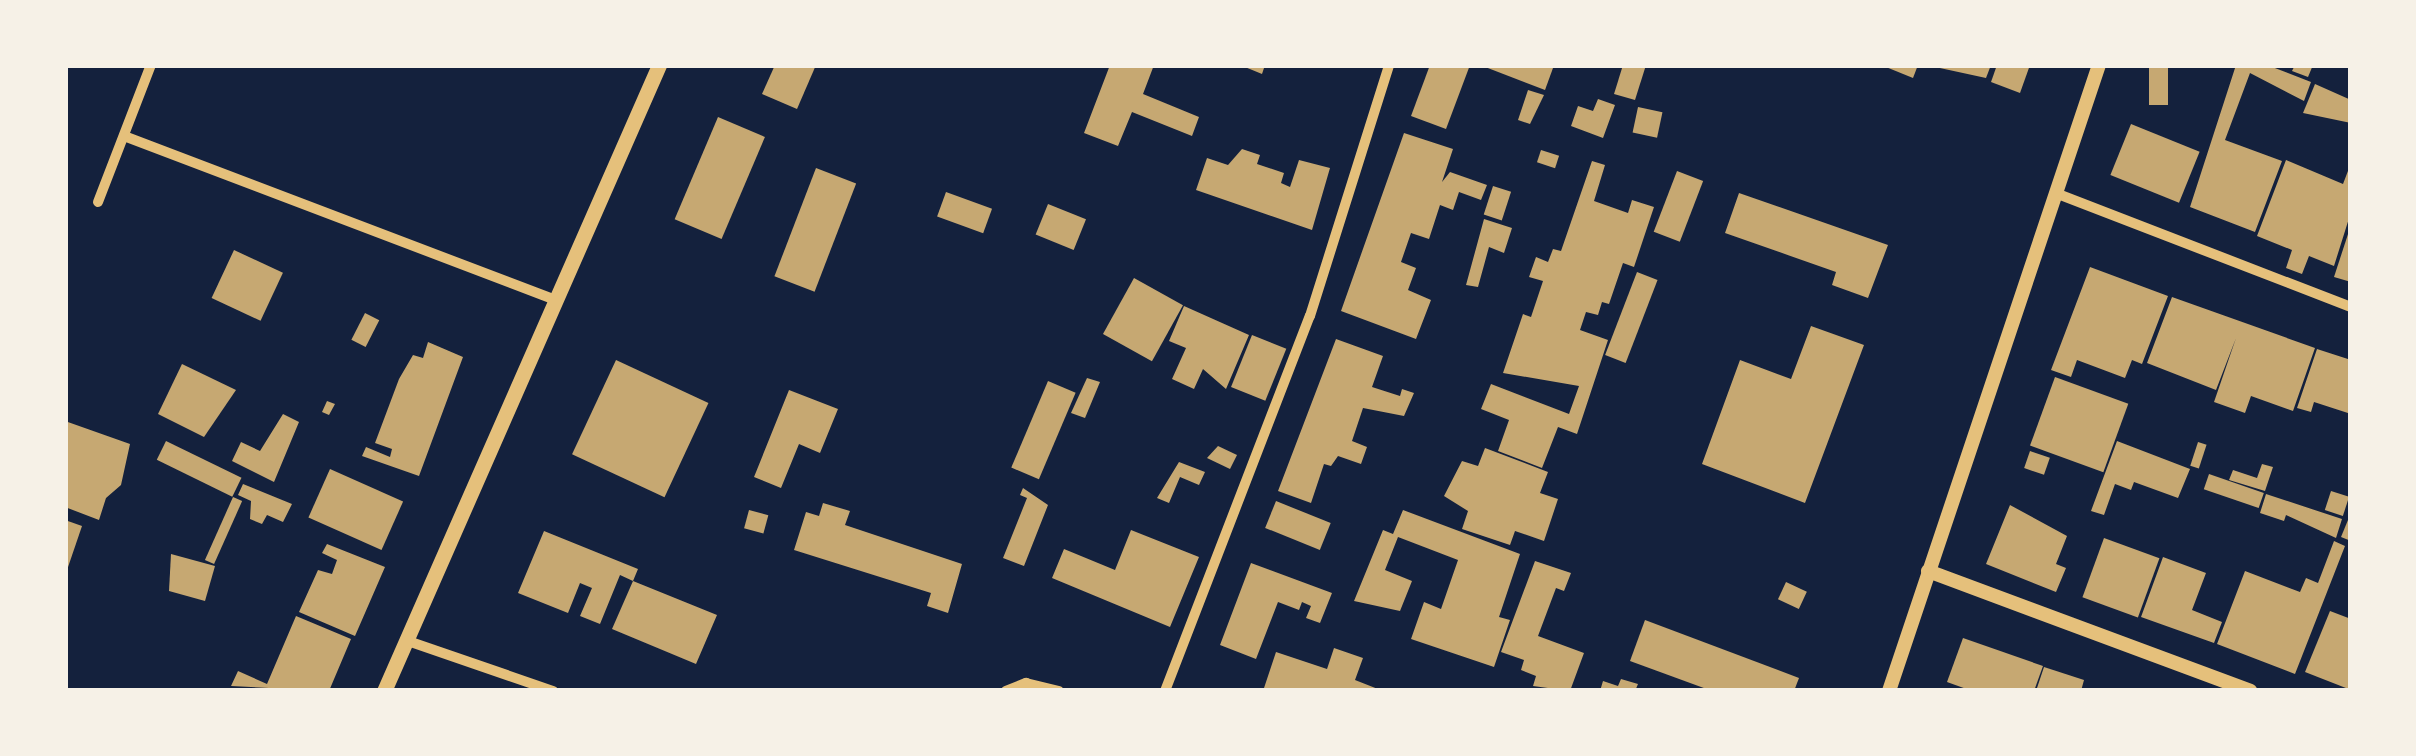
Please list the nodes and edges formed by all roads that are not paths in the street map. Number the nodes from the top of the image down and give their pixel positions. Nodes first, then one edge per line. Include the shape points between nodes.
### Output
1 (151, 65) edge
2 (659, 65) edge
3 (1389, 65) edge
4 (2099, 65) edge
5 (124, 136) junction
6 (2058, 194) junction
7 (98, 202) dead end
8 (555, 300) junction
9 (2351, 306) edge
10 (1928, 571) junction
11 (405, 640) junction
12 (384, 691) edge
13 (553, 691) edge
14 (1006, 691) edge
15 (1060, 691) edge
16 (1165, 691) edge
17 (1889, 691) edge
18 (2250, 691) edge

1 - 5 street
2 - 8 main road
3 - 16 street via 1310,316
4 - 6 street
5 - 7 street
5 - 8 street
6 - 9 street
6 - 10 street
8 - 11 main road
10 - 17 street
10 - 18 street
11 - 12 main road
11 - 13 street
14 - 15 street via 1026,684

